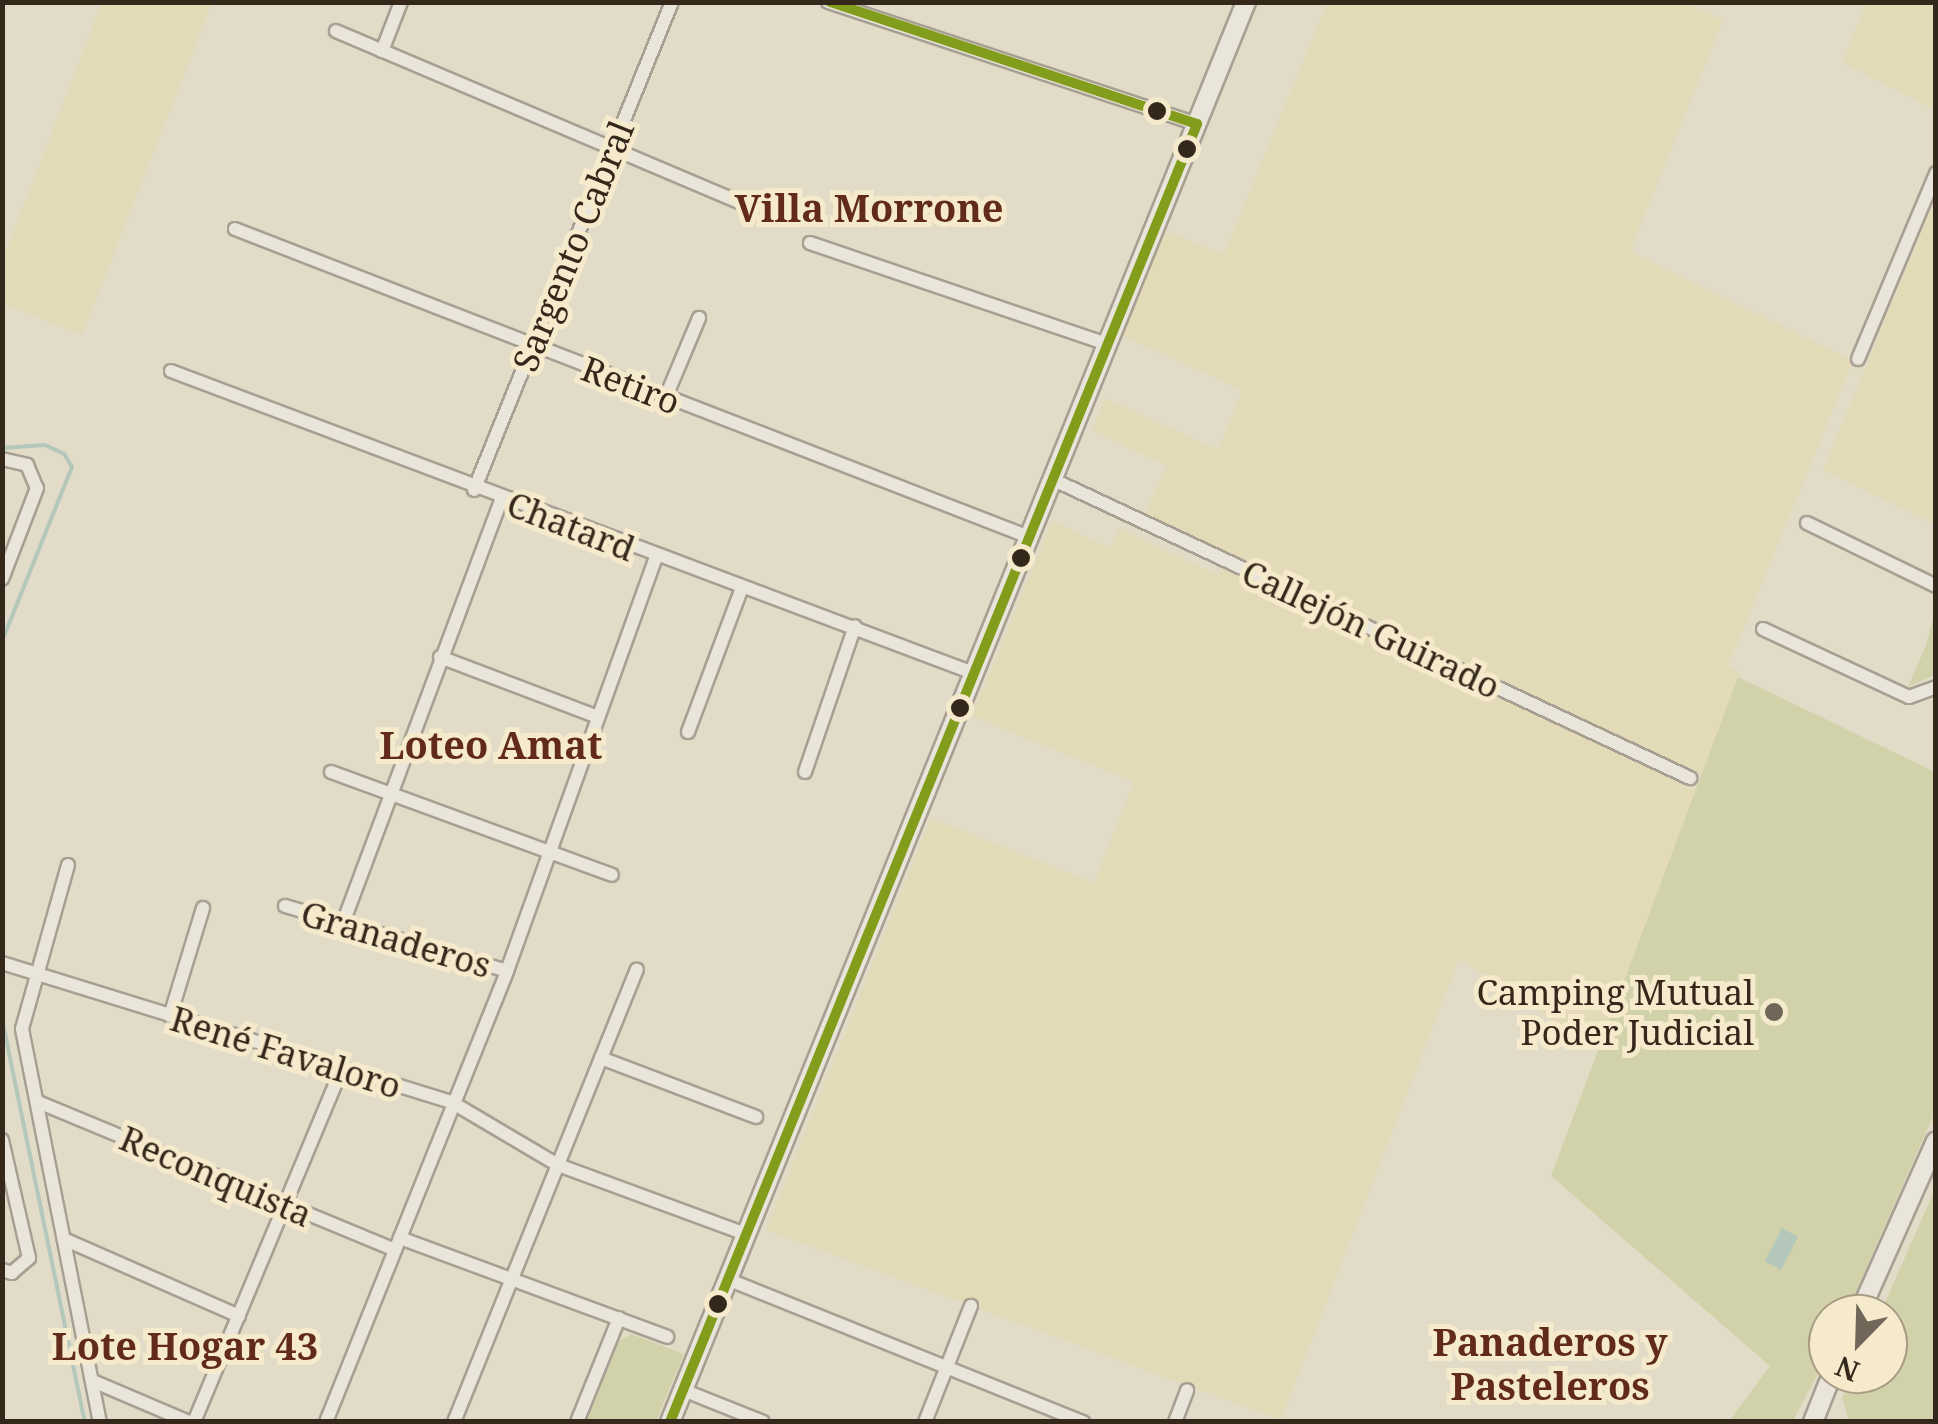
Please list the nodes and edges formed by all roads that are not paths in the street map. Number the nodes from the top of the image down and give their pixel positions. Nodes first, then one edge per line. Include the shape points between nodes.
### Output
1 (401, 2) edge
2 (672, 2) edge
3 (828, 2) edge
4 (1246, 2) edge
5 (336, 31) dead end
6 (382, 50) junction
7 (1197, 124) junction
8 (613, 148) junction
9 (1936, 173) edge
10 (746, 205) dead end
11 (235, 230) dead end
12 (810, 243) dead end
13 (699, 318) dead end
14 (1107, 344) junction
15 (532, 346) junction
16 (1858, 359) dead end
17 (172, 371) dead end
18 (665, 399) junction
19 (2, 459) edge
20 (1052, 479) junction
21 (474, 490) junction
22 (501, 500) junction
23 (1806, 522) dead end
24 (1029, 537) junction
25 (656, 558) junction
26 (2, 579) edge
27 (1936, 586) edge
28 (741, 590) junction
29 (855, 626) junction
30 (1763, 629) dead end
31 (440, 658) junction
32 (973, 673) junction
33 (1936, 687) edge
34 (598, 718) junction
35 (688, 732) dead end
36 (331, 772) dead end
37 (805, 772) dead end
38 (1690, 778) dead end
39 (390, 794) junction
40 (551, 853) junction
41 (68, 865) dead end
42 (612, 875) dead end
43 (285, 906) dead end
44 (203, 908) dead end
45 (343, 923) junction
46 (2, 964) edge
47 (638, 970) dead end
48 (507, 971) junction
49 (36, 973) junction
50 (170, 1016) junction
51 (601, 1058) junction
52 (342, 1069) junction
53 (38, 1102) junction
54 (453, 1104) junction
55 (756, 1116) dead end
56 (2, 1140) edge
57 (1936, 1141) edge
58 (558, 1165) junction
59 (285, 1205) junction
60 (746, 1234) junction
61 (66, 1240) junction
62 (397, 1244) junction
63 (7, 1272) edge
64 (512, 1277) junction
65 (727, 1279) junction
66 (1868, 1294) edge
67 (971, 1306) dead end
68 (238, 1316) junction
69 (619, 1318) junction
70 (667, 1338) dead end
71 (947, 1367) junction
72 (93, 1381) junction
73 (683, 1390) junction
74 (1188, 1390) dead end
75 (1824, 1394) edge
76 (100, 1422) edge
77 (192, 1422) edge
78 (326, 1422) edge
79 (454, 1422) edge
80 (576, 1422) edge
81 (670, 1422) edge
82 (763, 1422) edge
83 (925, 1422) edge
84 (1084, 1422) edge
85 (1175, 1422) edge
86 (1812, 1422) edge

1 - 6 street
2 - 8 street, Sargento Cabral
3 - 7 street
4 - 7 street
5 - 6 street
6 - 8 street
7 - 14 street
8 - 10 street
8 - 15 street, Sargento Cabral
9 - 16 street
11 - 15 street, Retiro
12 - 14 street
13 - 18 street
14 - 20 street
15 - 18 street, Retiro
15 - 21 street, Sargento Cabral
17 - 21 street, Chatard
18 - 24 street, Retiro
19 - 26 street via 27,465 37,488
20 - 24 street
20 - 38 street, Callejón Guirado
21 - 22 street, Chatard
22 - 25 street, Chatard
22 - 31 street
23 - 27 street
24 - 32 street
25 - 28 street, Chatard
25 - 34 street
28 - 29 street, Chatard
28 - 35 street
29 - 32 street, Chatard
29 - 37 street
30 - 33 street via 1910,697
31 - 34 street
31 - 39 street
32 - 60 street
34 - 40 street
36 - 39 street
39 - 40 street
39 - 45 street
40 - 42 street
40 - 48 street
41 - 49 street
43 - 45 street, Granaderos
44 - 50 street
45 - 48 street, Granaderos
46 - 49 street, René Favaloro
47 - 51 street
48 - 54 street
49 - 50 street, René Favaloro
49 - 53 street via 22,1029
50 - 52 street, René Favaloro
51 - 55 street
51 - 58 street
52 - 54 street, René Favaloro
52 - 59 street
53 - 59 street, Reconquista
53 - 61 street
54 - 58 street, René Favaloro
54 - 62 street
56 - 63 street via 29,1258
57 - 66 street
58 - 60 street, René Favaloro
58 - 64 street
59 - 62 street, Reconquista
59 - 68 street
60 - 65 street
61 - 68 street
61 - 72 street
62 - 64 street, Reconquista
62 - 78 street
64 - 69 street, Reconquista
64 - 79 street
65 - 71 street
65 - 73 street
67 - 71 street
68 - 77 street
69 - 70 street, Reconquista
69 - 80 street
71 - 83 street
71 - 84 street
72 - 76 street
72 - 77 street
73 - 81 street
73 - 82 street
74 - 85 street
75 - 86 street

